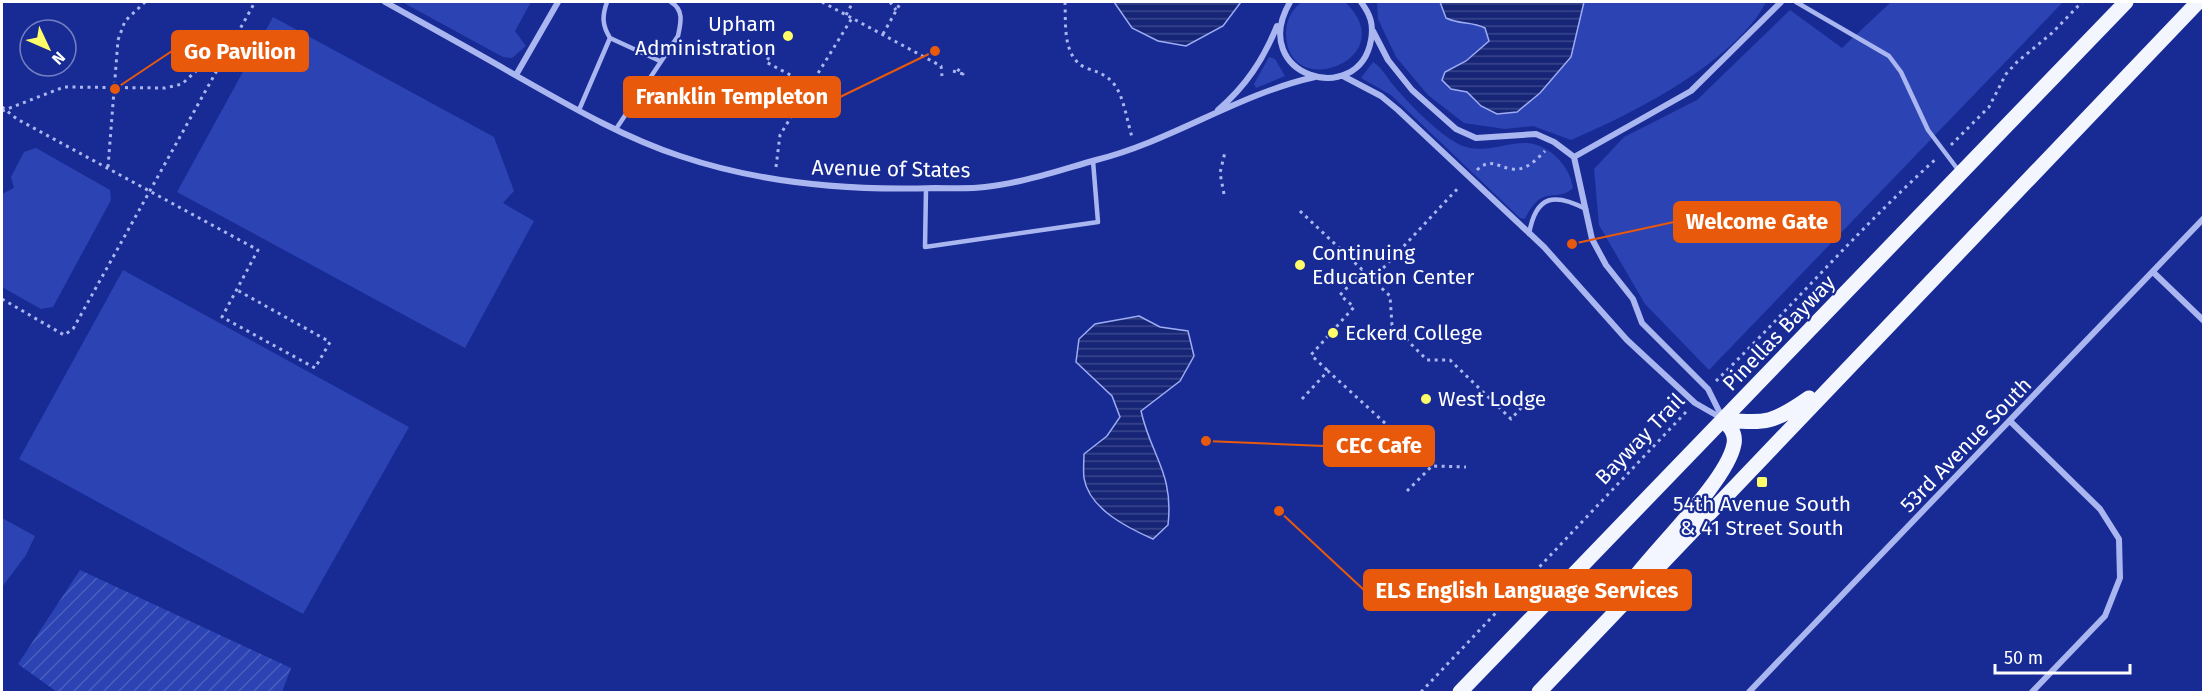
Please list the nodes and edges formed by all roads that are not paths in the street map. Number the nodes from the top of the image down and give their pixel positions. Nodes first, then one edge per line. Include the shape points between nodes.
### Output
1 (385, 2) edge
2 (558, 2) edge
3 (607, 2) edge
4 (671, 2) edge
5 (1290, 2) edge
6 (1361, 2) edge
7 (1369, 2) edge
8 (1780, 2) edge
9 (1796, 2) edge
10 (2126, 2) edge
11 (2198, 2) edge
12 (1369, 13) junction
13 (1282, 16) junction
14 (1373, 31) junction
15 (610, 38) junction
16 (660, 61) junction
17 (516, 75) junction
18 (1343, 76) junction
19 (1315, 77) junction
20 (579, 110) junction
21 (1211, 116) junction
22 (616, 129) junction
23 (1574, 157) junction
24 (1093, 161) junction
25 (1962, 175) junction
26 (926, 189) junction
27 (1586, 209) junction
28 (2204, 218) edge
29 (1529, 234) junction
30 (2153, 272) junction
31 (2204, 321) edge
32 (1843, 373) junction
33 (1723, 420) junction
34 (2012, 422) junction
35 (1599, 629) junction
36 (1460, 693) edge
37 (1539, 693) edge
38 (1749, 693) edge
39 (2032, 693) edge

1 - 17 street, Avenue of States
2 - 17 street
3 - 15 lane via 604,28
4 - 16 lane via 677,5 682,18 678,36
5 - 13 street, Avenue of States
6 - 12 street
7 - 12 street
8 - 23 street via 1691,91
9 - 25 lane via 1889,56 1901,72 1928,130
10 - 25 main road, Pinellas Bayway
11 - 32 main road
12 - 14 street
13 - 19 street via 1279,32 1283,50 1293,65
13 - 21 street, Avenue of States via 1242,90
14 - 18 street via 1370,49 1360,64
14 - 23 street via 1412,90 1456,129 1476,138 1536,134
15 - 16 lane
15 - 20 lane
16 - 22 lane
17 - 20 street, Avenue of States
18 - 19 street, Avenue of States
18 - 29 street via 1398,110
19 - 21 street, Avenue of States via 1292,82
20 - 22 street, Avenue of States
21 - 24 street, Avenue of States via 1169,136
22 - 26 street, Avenue of States via 680,156 770,179 866,190
23 - 27 street
24 - 26 street, Avenue of States via 986,187
24 - 26 lane via 1098,222 925,247
25 - 33 main road, Pinellas Bayway
27 - 29 lane via 1562,198 1551,199 1532,218
27 - 33 street via 1592,239 1606,265 1633,298 1642,323 1708,389
28 - 30 street, 53rd Avenue South
29 - 33 street via 1627,340 1695,403
30 - 31 street
30 - 34 street, 53rd Avenue South
32 - 33 main road via 1772,421 1759,424
32 - 35 main road
33 - 35 main road via 1734,433 1725,469 1636,574
33 - 36 main road, Pinellas Bayway
34 - 38 street, 53rd Avenue South
34 - 39 street via 2100,509 2119,539 2120,578 2105,616
35 - 37 main road

